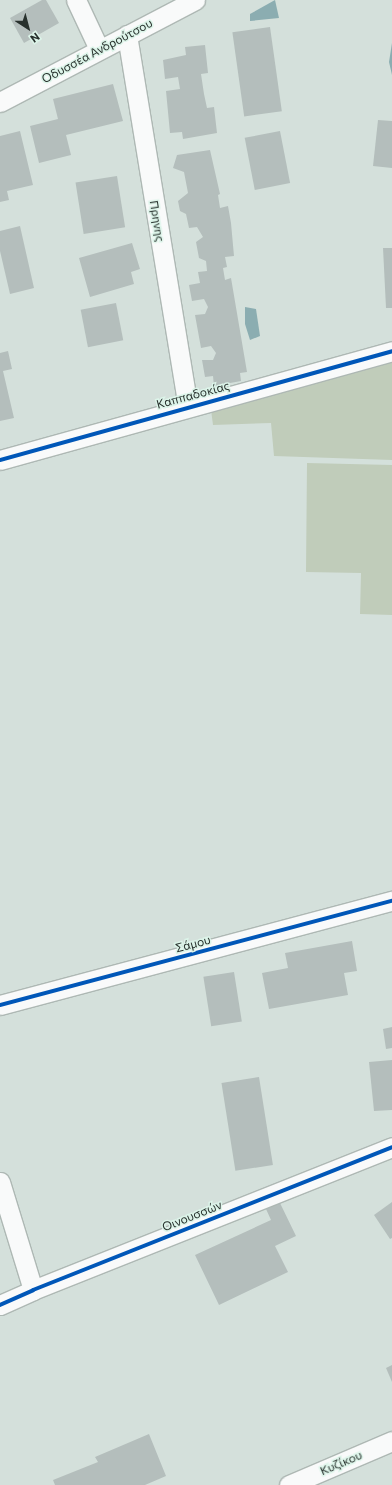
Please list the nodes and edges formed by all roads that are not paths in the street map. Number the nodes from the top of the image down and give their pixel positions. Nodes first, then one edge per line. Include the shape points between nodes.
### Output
1 (76, 0) edge
2 (194, 0) edge
3 (127, 35) junction
4 (99, 49) junction
5 (0, 102) edge
6 (392, 351) edge
7 (188, 406) junction
8 (0, 460) edge
9 (392, 901) edge
10 (0, 1005) edge
11 (392, 1147) edge
12 (0, 1182) edge
13 (33, 1290) junction
14 (0, 1305) edge
15 (392, 1441) edge
16 (290, 1485) edge

1 - 4 street
2 - 3 street, Οδυσσέα Ανδρούτσου
3 - 4 street, Οδυσσέα Ανδρούτσου
3 - 7 street, Πρηνης
4 - 5 street, Οδυσσέα Ανδρούτσου
6 - 7 street, Καππαδοκίας
7 - 8 street, Καππαδοκίας
9 - 10 street, Σάμου
11 - 13 street, Οινουσσών
12 - 13 street
13 - 14 street, Οινουσσών
15 - 16 street, Κυζίκου

